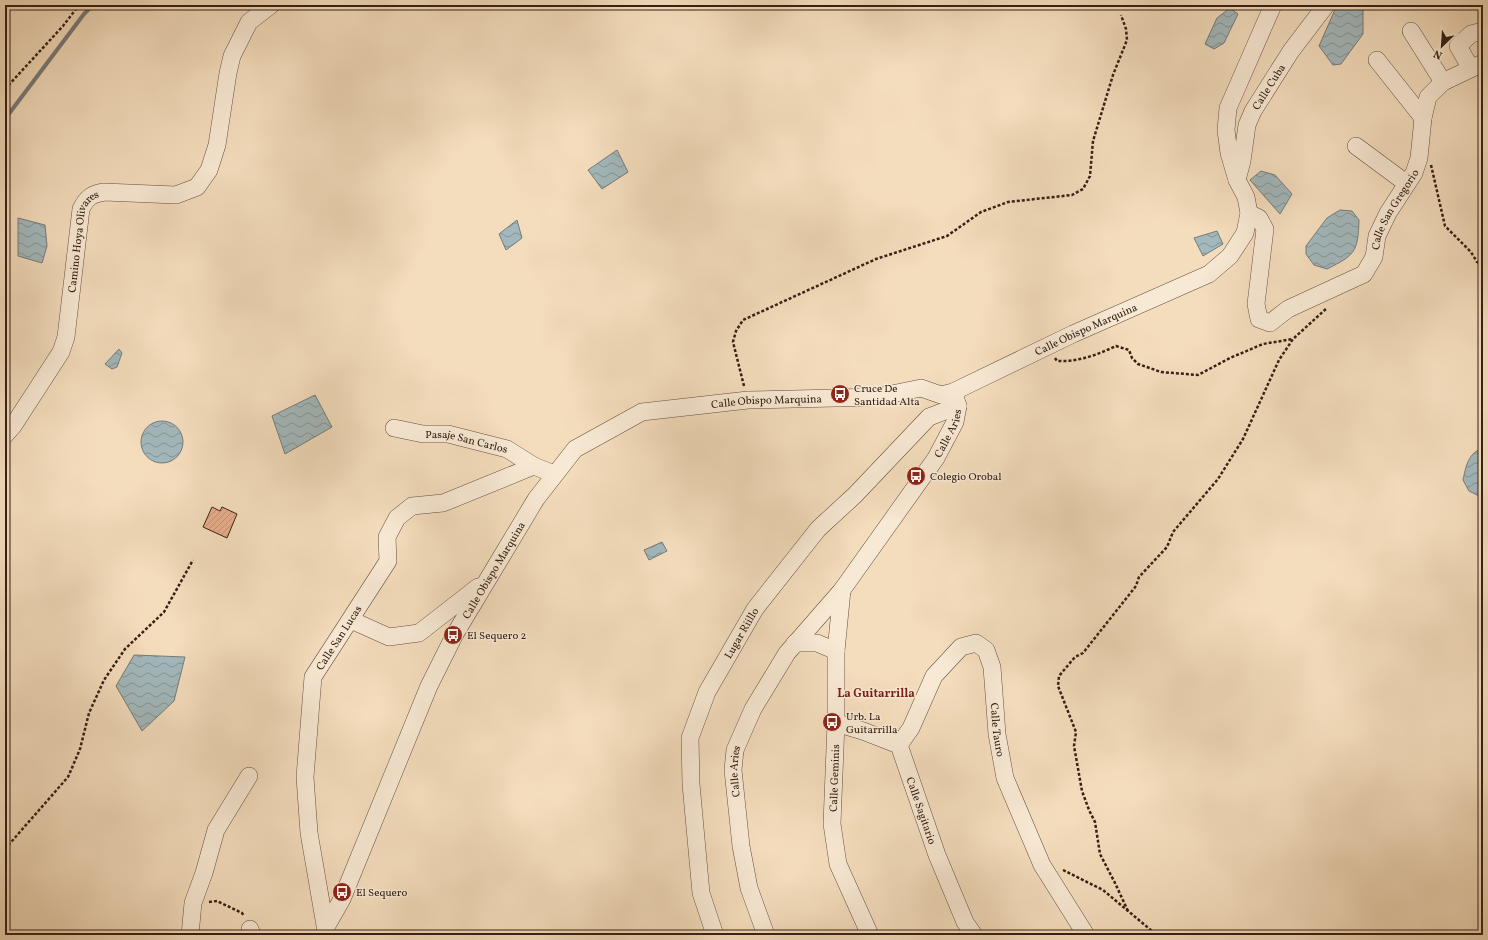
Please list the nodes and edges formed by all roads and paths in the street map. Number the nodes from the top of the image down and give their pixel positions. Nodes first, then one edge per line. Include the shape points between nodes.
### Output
1 (79, 5) edge
2 (271, 5) edge
3 (1273, 5) edge
4 (1326, 5) edge
5 (1122, 15) dead end
6 (1411, 31) dead end
7 (1483, 31) edge
8 (1377, 60) dead end
9 (1477, 65) edge
10 (1443, 82) junction
11 (5, 89) edge
12 (1423, 118) junction
13 (1356, 146) dead end
14 (1419, 158) junction
15 (1236, 180) junction
16 (1406, 183) junction
17 (1249, 213) junction
18 (1483, 265) edge
19 (1333, 303) dead end
20 (1293, 339) junction
21 (1046, 348) junction
22 (955, 399) junction
23 (748, 400) junction
24 (394, 428) dead end
25 (5, 435) edge
26 (534, 466) junction
27 (554, 474) junction
28 (193, 560) dead end
29 (485, 582) junction
30 (842, 590) junction
31 (351, 620) junction
32 (795, 643) junction
33 (836, 651) junction
34 (836, 723) junction
35 (899, 745) junction
36 (249, 776) dead end
37 (5, 849) edge
38 (1042, 865) junction
39 (193, 903) junction
40 (1128, 911) junction
41 (326, 931) edge
42 (251, 932) edge
43 (190, 935) edge
44 (715, 935) edge
45 (766, 935) edge
46 (870, 935) edge
47 (974, 935) edge
48 (1086, 935) edge
49 (1154, 935) edge

1 - 11 path
2 - 25 street, Camino Hoya Olivares via 249,22 232,56 217,145 209,170 197,187 176,195 104,192 93,194 86,200 81,209 66,337 61,352
3 - 15 street, Calle Obispo Marquina via 1228,108 1226,130
4 - 15 street, Calle Cuba via 1291,51 1253,111 1247,125 1242,161
5 - 23 path via 1127,40 1113,75 1093,141 1090,176 1083,189 1072,195 1008,202 981,212 947,236 876,259 743,320 736,330 733,342
6 - 10 street
7 - 9 street via 1471,34 1458,46
8 - 12 street
9 - 10 street, Calle San Gregorio
10 - 12 street, Calle San Gregorio via 1428,97
12 - 14 street, Calle San Gregorio
13 - 16 street
14 - 16 street, Calle San Gregorio via 1414,173
14 - 18 path via 1429,161 1433,169 1444,226 1471,252 1477,262
15 - 17 street, Calle Obispo Marquina via 1246,197
16 - 17 street, Calle San Gregorio via 1377,236 1374,257 1364,274 1288,309 1270,323 1259,318 1256,304 1265,230 1258,218
17 - 21 street, Calle Obispo Marquina via 1244,233 1230,256 1208,274
19 - 20 path
20 - 21 path via 1263,344 1198,375 1161,372 1138,364 1129,350 1116,346 1072,361 1057,361
20 - 40 path via 1278,360 1243,439 1218,479 1173,532 1167,547 1139,577 1136,586 1088,647 1075,657 1059,676 1058,686 1076,732 1074,746 1082,791 1095,822 1100,854
21 - 22 street, Calle Obispo Marquina
22 - 23 street, Calle Obispo Marquina via 921,388 877,397
22 - 30 street, Calle Aries via 955,422 936,458
22 - 44 street, Lugar Riillo via 929,417 855,495 818,529 755,609 707,692 690,738 690,784 700,893
23 - 27 street, Calle Obispo Marquina via 642,412 575,449
24 - 26 street, Pasaje San Carlos via 423,434 448,434 507,449
26 - 27 street
26 - 31 street, Calle San Lucas via 443,503 412,506 398,518 387,537 388,561
27 - 29 street, Calle Obispo Marquina
28 - 37 path via 164,612 125,648 104,680 89,713 80,749 68,778
29 - 31 street via 419,633 389,637
29 - 41 street, Calle Obispo Marquina via 429,686 342,899
30 - 32 street, Calle Aries
30 - 33 street, Calle Geminis
31 - 41 street, Calle San Lucas via 313,677 305,777 309,833
32 - 33 street via 816,643
32 - 45 street, Calle Aries via 753,708 735,750 733,770 741,846 749,888
33 - 34 street, Calle Geminis
34 - 35 street via 863,730
34 - 46 street, Calle Geminis via 832,824 838,864
35 - 38 street, Calle Tauro via 911,728 934,676 961,647 976,643 986,650 992,667 997,734 1005,778
35 - 47 street, Calle Sagitario via 937,855
36 - 39 street via 216,830
38 - 40 path via 1065,870 1103,890
38 - 48 street, Calle Tauro
39 - 42 path via 216,901 242,913
39 - 43 street
40 - 49 path

